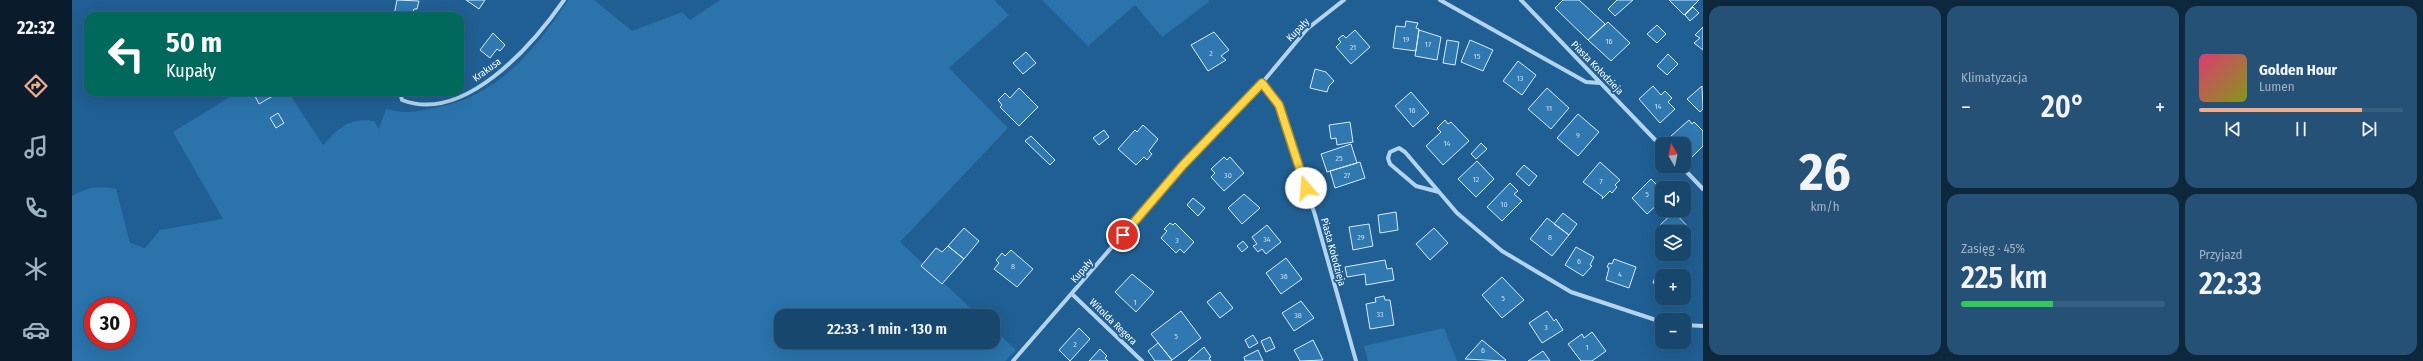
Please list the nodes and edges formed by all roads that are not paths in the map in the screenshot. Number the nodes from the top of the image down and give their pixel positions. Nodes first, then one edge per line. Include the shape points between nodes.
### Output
1 (564, 0) edge
2 (1344, 0) edge
3 (1440, 0) edge
4 (1521, 0) edge
5 (1262, 83) junction
6 (1600, 83) junction
7 (401, 96) edge
8 (463, 96) edge
9 (464, 96) edge
10 (1655, 140) edge
11 (1688, 173) edge
12 (1703, 189) edge
13 (1439, 192) junction
14 (1072, 294) junction
15 (1655, 320) edge
16 (1691, 325) edge
17 (1703, 326) edge
18 (1013, 361) edge
19 (1142, 361) edge
20 (1356, 361) edge

1 - 9 street, Krakusa via 545,27 512,62
2 - 5 street, Kupały via 1307,30
3 - 6 street via 1586,82
4 - 6 street, Piasta Kołodzieja
5 - 14 street, Kupały via 1183,165
5 - 20 street, Piasta Kołodzieja via 1279,105 1315,215
6 - 10 street, Piasta Kołodzieja
7 - 8 street, Krakusa via 402,100 413,105
11 - 12 street
13 - 13 street via 1402,150 1390,152 1390,164 1416,186
13 - 15 street via 1457,213 1502,251 1572,292
14 - 18 street, Kupały
14 - 19 street, Witolda Regera
16 - 17 street

